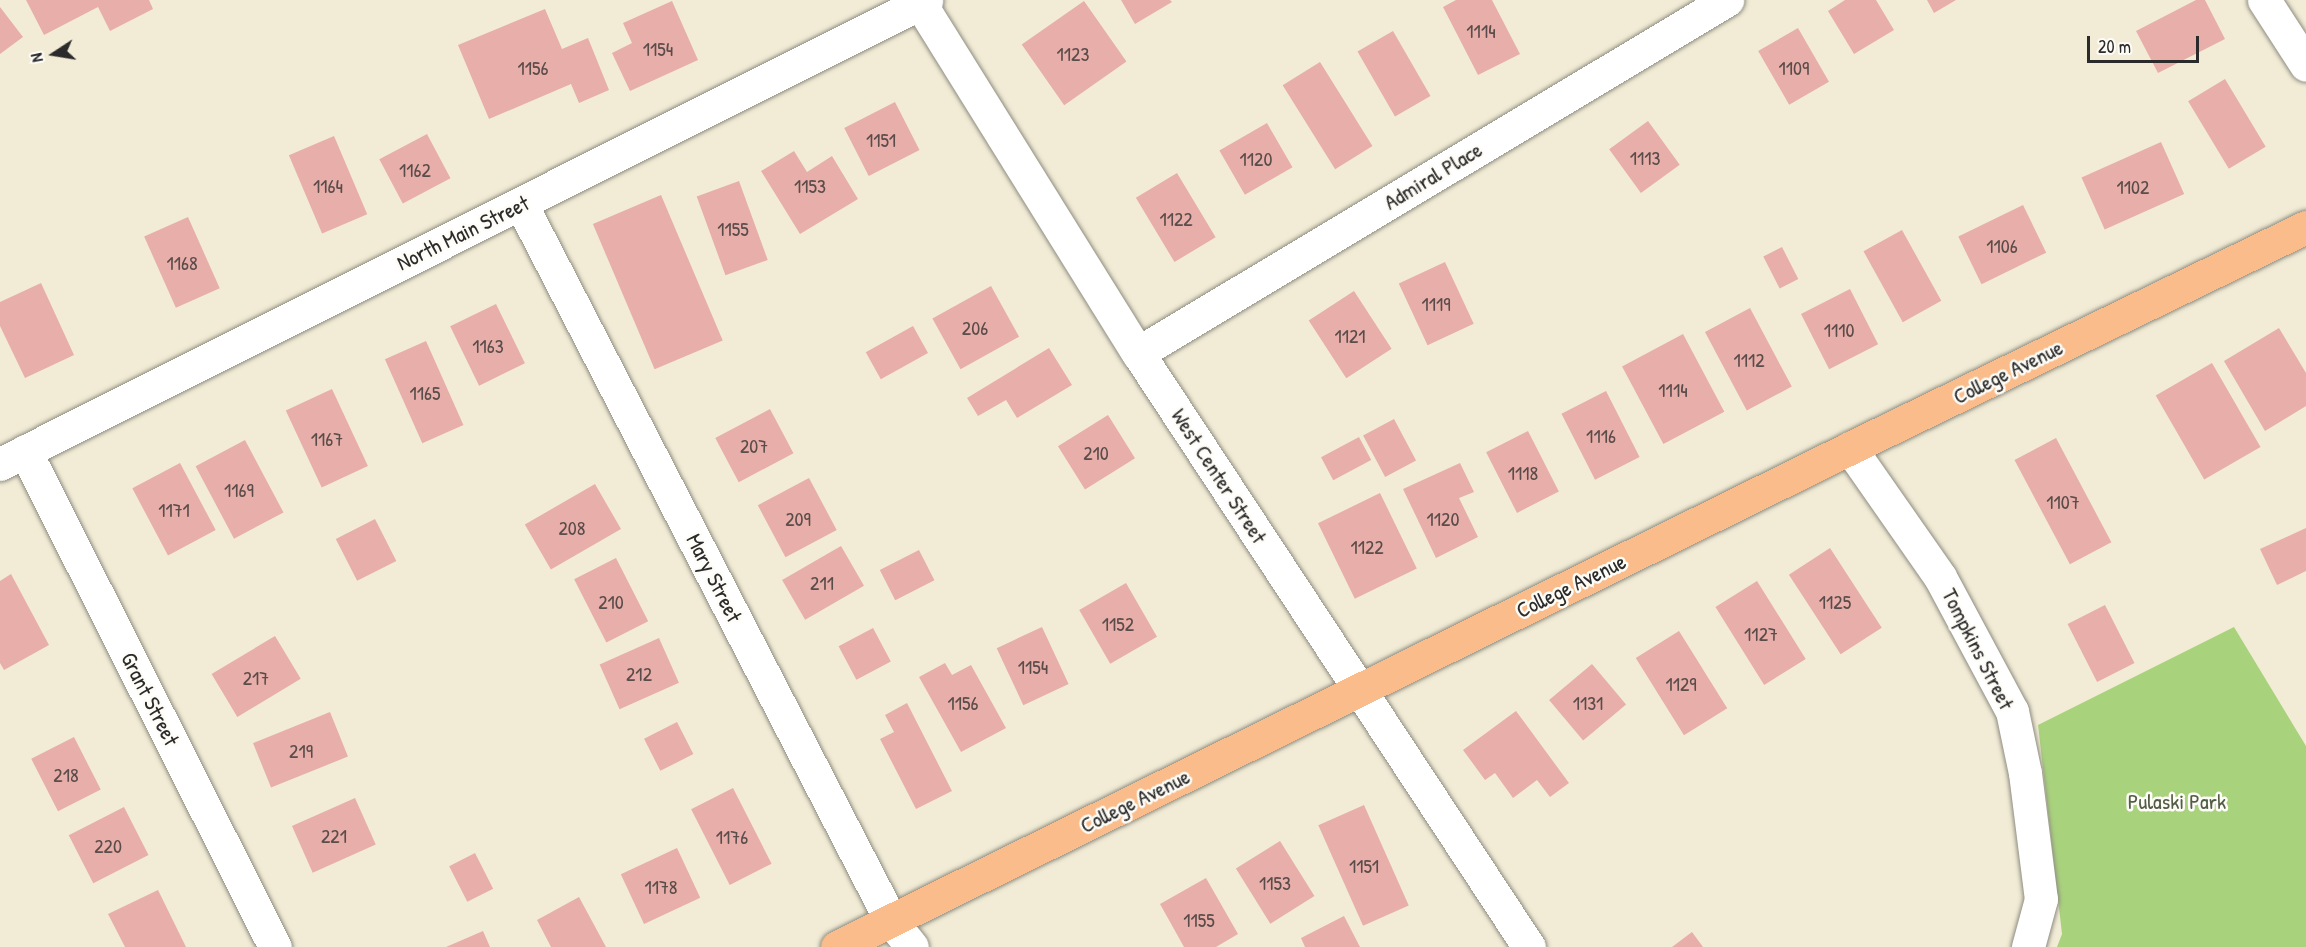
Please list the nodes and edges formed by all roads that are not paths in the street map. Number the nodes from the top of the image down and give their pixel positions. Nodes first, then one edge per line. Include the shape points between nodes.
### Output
1 (1727, 0) edge
2 (2264, 0) edge
3 (921, 1) edge
4 (2306, 65) edge
5 (521, 204) junction
6 (2302, 237) edge
7 (1138, 353) junction
8 (1850, 448) junction
9 (13, 458) edge
10 (1361, 690) junction
11 (891, 921) junction
12 (274, 947) edge
13 (837, 947) edge
14 (912, 947) edge
15 (1528, 947) edge
16 (2028, 947) edge

1 - 7 street, Admiral Place
2 - 4 street
3 - 5 street, North Main Street
3 - 7 street, West Center Street
5 - 9 street, North Main Street
5 - 11 street, Mary Street
6 - 8 main road, College Avenue
7 - 10 street, West Center Street
8 - 10 main road, College Avenue
8 - 16 street, Tompkins Street via 1940,577 2012,711 2025,773 2041,899
9 - 12 street, Grant Street
10 - 11 main road, College Avenue
10 - 15 street, West Center Street
11 - 13 main road, College Avenue
11 - 14 street, Mary Street

